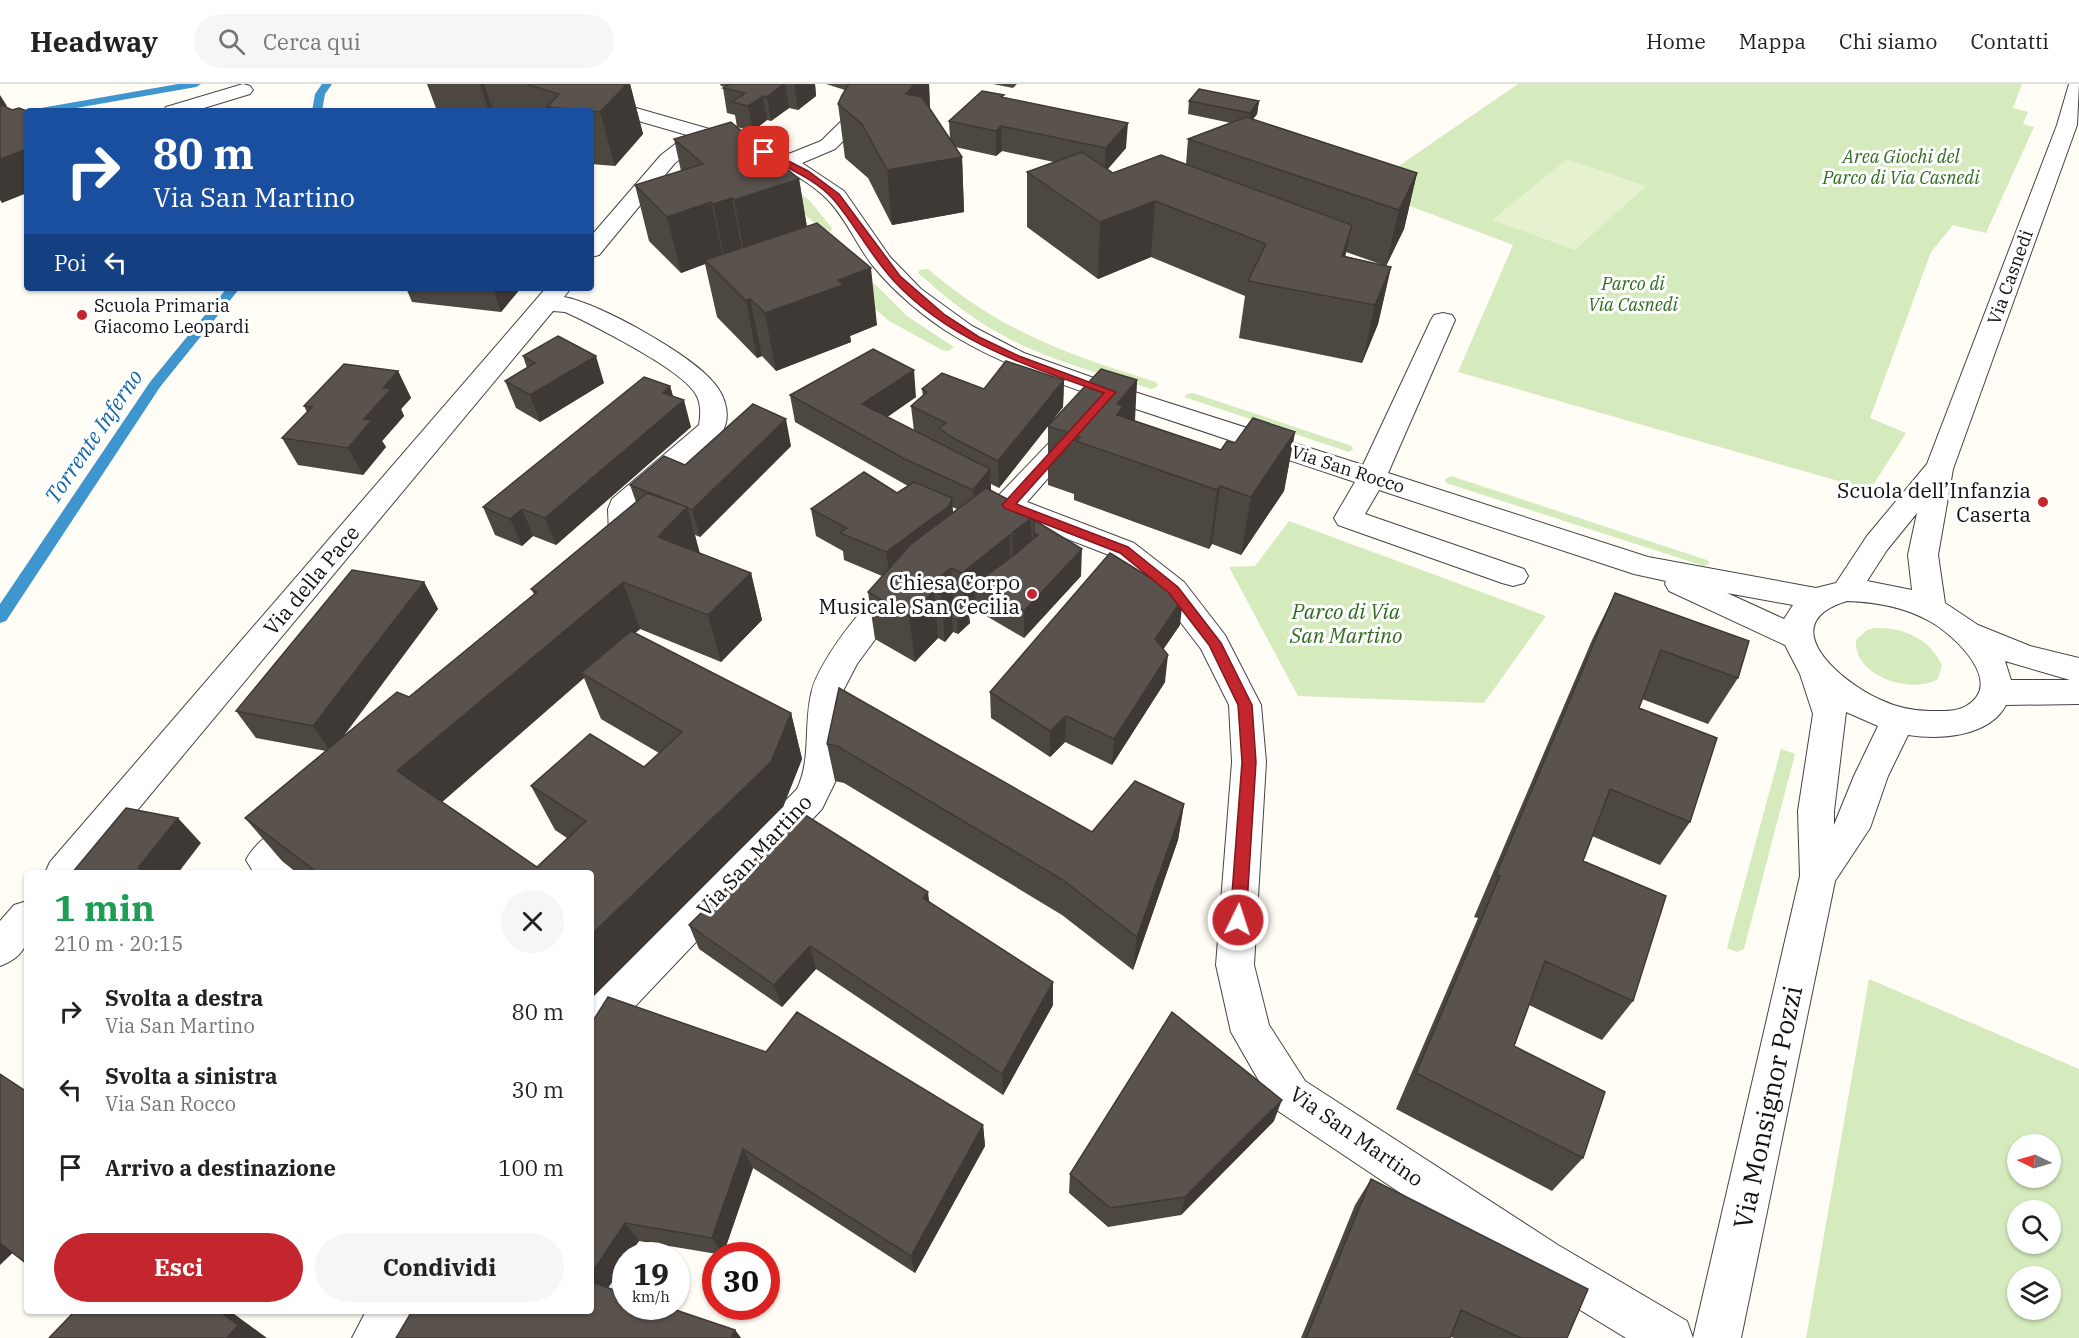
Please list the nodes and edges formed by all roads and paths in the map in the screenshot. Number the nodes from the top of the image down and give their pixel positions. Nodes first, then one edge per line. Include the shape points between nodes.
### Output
1 (531, 84) edge
2 (902, 84) edge
3 (243, 87) edge
4 (2078, 87) edge
5 (182, 108) edge
6 (234, 108) edge
7 (2073, 127) edge
8 (703, 134) junction
9 (786, 162) junction
10 (594, 245) edge
11 (553, 296) edge
12 (1443, 320) dead end
13 (1110, 392) junction
14 (1939, 469) junction
15 (1372, 477) junction
16 (1008, 505) junction
17 (966, 536) edge
18 (1645, 567) junction
19 (922, 572) edge
20 (1513, 576) dead end
21 (595, 581) edge
22 (1847, 590) junction
23 (1816, 599) junction
24 (1930, 609) junction
25 (1967, 633) junction
26 (1798, 638) junction
27 (2079, 670) edge
28 (1816, 672) junction
29 (2079, 692) edge
30 (1996, 693) junction
31 (1898, 720) junction
32 (331, 808) edge
33 (66, 870) edge
34 (276, 870) edge
35 (1818, 876) junction
36 (24, 921) edge
37 (0, 949) edge
38 (594, 1022) edge
39 (391, 1314) edge
40 (376, 1338) edge
41 (1670, 1338) edge
42 (1717, 1338) edge

1 - 8 street, Via San Rocco
2 - 9 street via 870,104 828,144
3 - 5 street
3 - 6 street
4 - 7 street, Via Casnedi
7 - 14 street, Via Casnedi
8 - 9 street, Via San Rocco
8 - 10 street via 668,159
9 - 13 street, Via San Rocco via 836,196 897,278 942,317 975,339 1015,358
11 - 21 street via 695,377 705,388 715,417 711,428 622,506 621,544 614,561
11 - 33 street, Via della Pace
12 - 15 street
13 - 15 street, Via San Rocco
13 - 16 street
14 - 22 street, Via Casnedi via 1876,542
14 - 24 street, Via Casnedi via 1923,555
15 - 18 street, Via San Rocco
15 - 20 street via 1348,518
16 - 17 street
16 - 41 street, Via San Martino via 1124,550 1173,590 1214,643 1245,705 1249,762 1235,965 1251,1032 1290,1095 1542,1261
18 - 23 street, Via San Rocco
18 - 26 street, Via San Rocco
19 - 38 street, Via San Martino via 887,602 845,657 828,689 821,776 810,799
22 - 23 street
22 - 24 street via 1887,594
23 - 26 street via 1799,618
24 - 25 street
25 - 27 street via 2023,656
25 - 30 street via 1991,663 1997,679
26 - 28 street
28 - 31 street via 1839,692
28 - 35 street via 1830,714 1816,811
29 - 30 street
30 - 31 street via 1979,716 1963,722 1944,725
31 - 35 street via 1852,828
32 - 34 street via 264,860
35 - 42 street, Via Monsignor Pozzi
36 - 37 street
39 - 40 street

